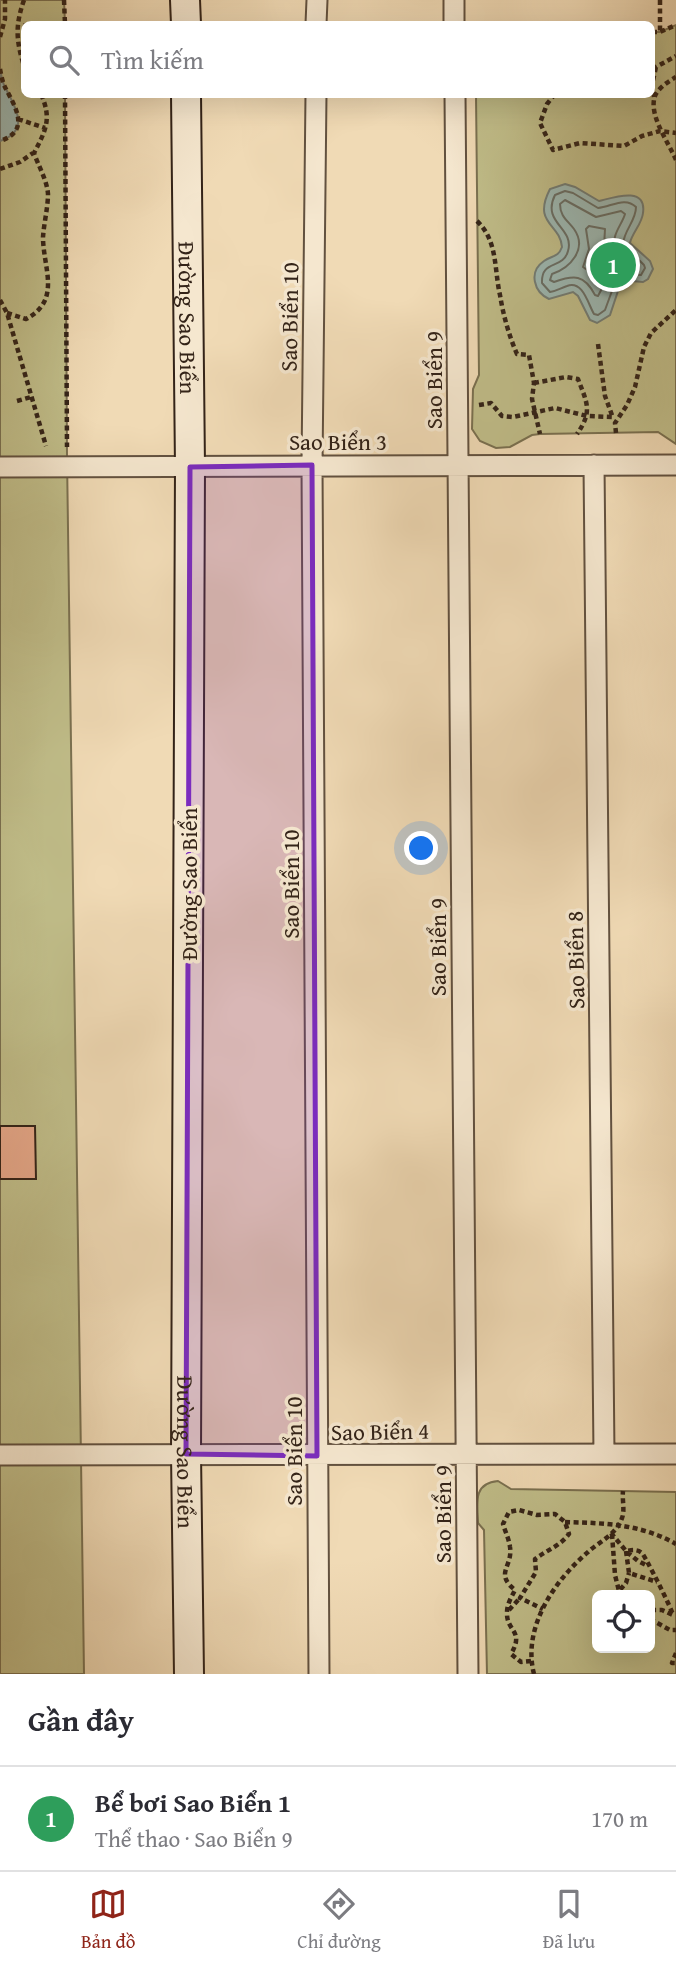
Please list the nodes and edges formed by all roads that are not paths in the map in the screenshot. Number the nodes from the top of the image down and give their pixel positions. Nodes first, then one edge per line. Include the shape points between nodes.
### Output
1 (186, 0) edge
2 (317, 0) edge
3 (454, 0) edge
4 (186, 21) edge
5 (316, 21) edge
6 (454, 21) edge
7 (186, 98) edge
8 (316, 98) edge
9 (455, 98) edge
10 (312, 465) junction
11 (458, 465) junction
12 (594, 465) junction
13 (676, 465) edge
14 (0, 467) edge
15 (190, 467) junction
16 (186, 1454) junction
17 (466, 1454) junction
18 (604, 1454) junction
19 (676, 1454) edge
20 (0, 1455) edge
21 (317, 1456) junction
22 (189, 1674) edge
23 (319, 1674) edge
24 (468, 1674) edge

1 - 4 street
2 - 5 street
3 - 6 street
7 - 15 street, Đường Sao Biển
8 - 10 street, Sao Biển 10
9 - 11 street, Sao Biển 9
10 - 11 street, Sao Biển 3
10 - 15 street, Sao Biển 3
10 - 21 street, Sao Biển 10
11 - 12 street, Sao Biển 3
11 - 17 street, Sao Biển 9
12 - 13 street, Sao Biển 3
12 - 18 street, Sao Biển 8
14 - 15 street, Sao Biển 3
15 - 16 street, Đường Sao Biển
16 - 20 street, Sao Biển 4
16 - 21 street, Sao Biển 4
16 - 22 street, Đường Sao Biển
17 - 18 street, Sao Biển 4
17 - 21 street, Sao Biển 4
17 - 24 street, Sao Biển 9
18 - 19 street, Sao Biển 4
21 - 23 street, Sao Biển 10

